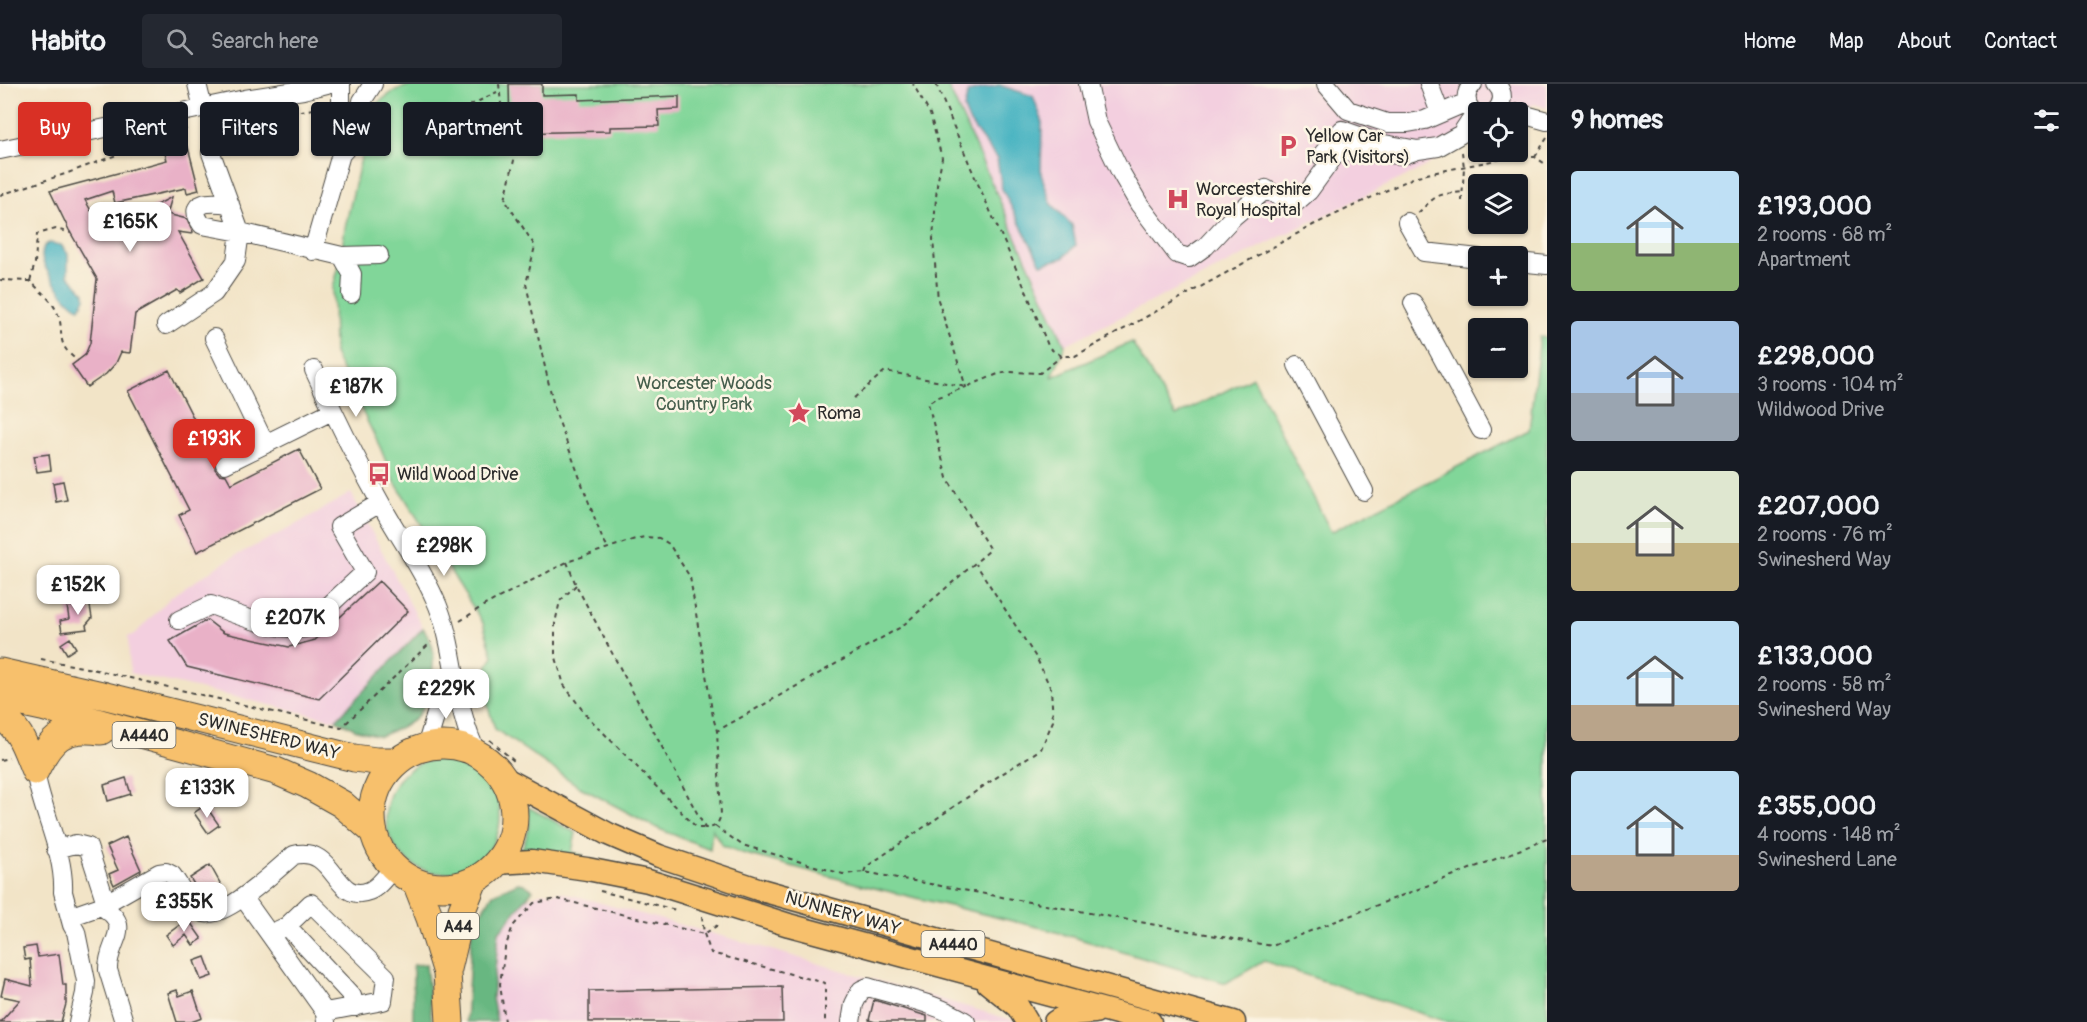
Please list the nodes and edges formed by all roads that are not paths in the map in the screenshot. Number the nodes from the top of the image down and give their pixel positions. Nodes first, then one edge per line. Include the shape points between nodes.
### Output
1 (197, 84) edge
2 (327, 84) edge
3 (341, 84) edge
4 (373, 84) edge
5 (1088, 84) edge
6 (1326, 84) edge
7 (1429, 84) edge
8 (1473, 84) edge
9 (1496, 84) edge
10 (238, 102) edge
11 (341, 102) edge
12 (362, 102) edge
13 (1470, 102) edge
14 (1504, 102) edge
15 (200, 104) edge
16 (1468, 110) edge
17 (1440, 113) junction
18 (200, 117) edge
19 (1528, 117) edge
20 (1468, 120) edge
21 (1547, 122) edge
22 (0, 150) edge
23 (1418, 150) junction
24 (212, 156) edge
25 (340, 156) edge
26 (1298, 184) dead end
27 (230, 204) junction
28 (1407, 222) road end
29 (240, 232) junction
30 (313, 251) junction
31 (379, 255) dead end
32 (342, 256) junction
33 (1468, 257) edge
34 (1528, 263) edge
35 (1547, 265) edge
36 (351, 294) dead end
37 (1413, 303) dead end
38 (166, 325) dead end
39 (214, 338) dead end
40 (1297, 365) dead end
41 (314, 370) dead end
42 (332, 411) junction
43 (1481, 430) dead end
44 (265, 444) junction
45 (225, 464) dead end
46 (1364, 491) dead end
47 (380, 503) junction
48 (178, 620) dead end
49 (454, 671) junction
50 (0, 672) edge
51 (0, 698) edge
52 (0, 716) edge
53 (482, 744) junction
54 (426, 747) junction
55 (398, 760) junction
56 (509, 770) junction
57 (35, 771) junction
58 (276, 771) junction
59 (373, 831) junction
60 (56, 849) junction
61 (496, 863) junction
62 (393, 868) junction
63 (474, 880) junction
64 (416, 882) junction
65 (243, 897) junction
66 (104, 904) junction
67 (75, 924) junction
68 (287, 926) junction
69 (270, 934) junction
70 (447, 973) junction
71 (978, 975) junction
72 (356, 1006) junction
73 (1108, 1011) junction
74 (326, 1017) edge
75 (78, 1022) edge
76 (124, 1022) edge
77 (450, 1022) edge
78 (851, 1022) edge
79 (966, 1022) edge
80 (1027, 1022) edge
81 (1055, 1022) edge
82 (1150, 1022) edge
83 (1234, 1022) edge

1 - 15 street
2 - 10 street
3 - 11 street
4 - 12 street
5 - 23 street via 1096,121 1139,204 1177,254 1189,258 1266,189 1293,205 1309,191 1338,151 1403,155
6 - 17 street via 1348,110 1387,123 1425,120
7 - 17 street
8 - 13 street via 1466,94
9 - 14 street
16 - 17 street
18 - 22 street
19 - 21 street
20 - 23 street via 1461,135 1438,147
23 - 26 street via 1379,143 1342,130
24 - 27 street
25 - 30 street
27 - 29 street
27 - 29 street via 208,201 198,208 197,216 202,225
28 - 33 street via 1424,252
29 - 30 street
29 - 38 street via 236,261 214,293
30 - 32 street
31 - 32 street
32 - 36 street via 352,274
34 - 35 street
37 - 43 street via 1438,332
39 - 44 street
40 - 46 street
41 - 42 street
42 - 44 street
42 - 47 street
44 - 45 street
47 - 48 street via 339,527 364,572 305,628 294,629 211,605
47 - 49 street via 434,596 447,630
49 - 53 street via 468,736
49 - 54 street
50 - 55 highway, SWINESHERD WAY / A4440 via 354,758
51 - 58 highway, SWINESHERD WAY / A4440
52 - 57 highway via 19,733
53 - 54 highway
53 - 56 highway via 490,763
54 - 55 highway
55 - 59 highway via 375,794
56 - 61 highway via 512,831
56 - 83 main road, NUNNERY WAY / A4440 via 608,834 659,856 772,894
57 - 58 highway via 51,744 74,730 109,732
57 - 60 street
58 - 59 highway, SWINESHERD WAY / A4440 via 342,804
59 - 62 highway
60 - 66 street via 76,844 88,847
60 - 67 street via 66,903 72,925
61 - 63 highway
61 - 71 main road, NUNNERY WAY / A4440 via 532,861 648,882
62 - 64 highway
62 - 65 street via 371,890 354,891 342,885 321,858 303,853 294,855
63 - 64 highway via 453,887
63 - 70 highway, A44 via 462,910
64 - 70 highway, A44
65 - 66 street via 218,912 202,914 166,872
65 - 69 street
66 - 67 street
66 - 76 street via 119,926 108,970
67 - 75 street via 86,981
68 - 69 street
68 - 72 street via 352,996
68 - 72 street via 311,903 386,977 383,1001
69 - 74 street
70 - 77 highway, A44
71 - 73 main road, NUNNERY WAY / A4440
71 - 80 main road via 1018,1007
72 - 74 street
73 - 81 main road via 1073,1013
73 - 82 main road, NUNNERY WAY / A4440
78 - 79 street via 854,1004 861,990 868,987 934,1007

